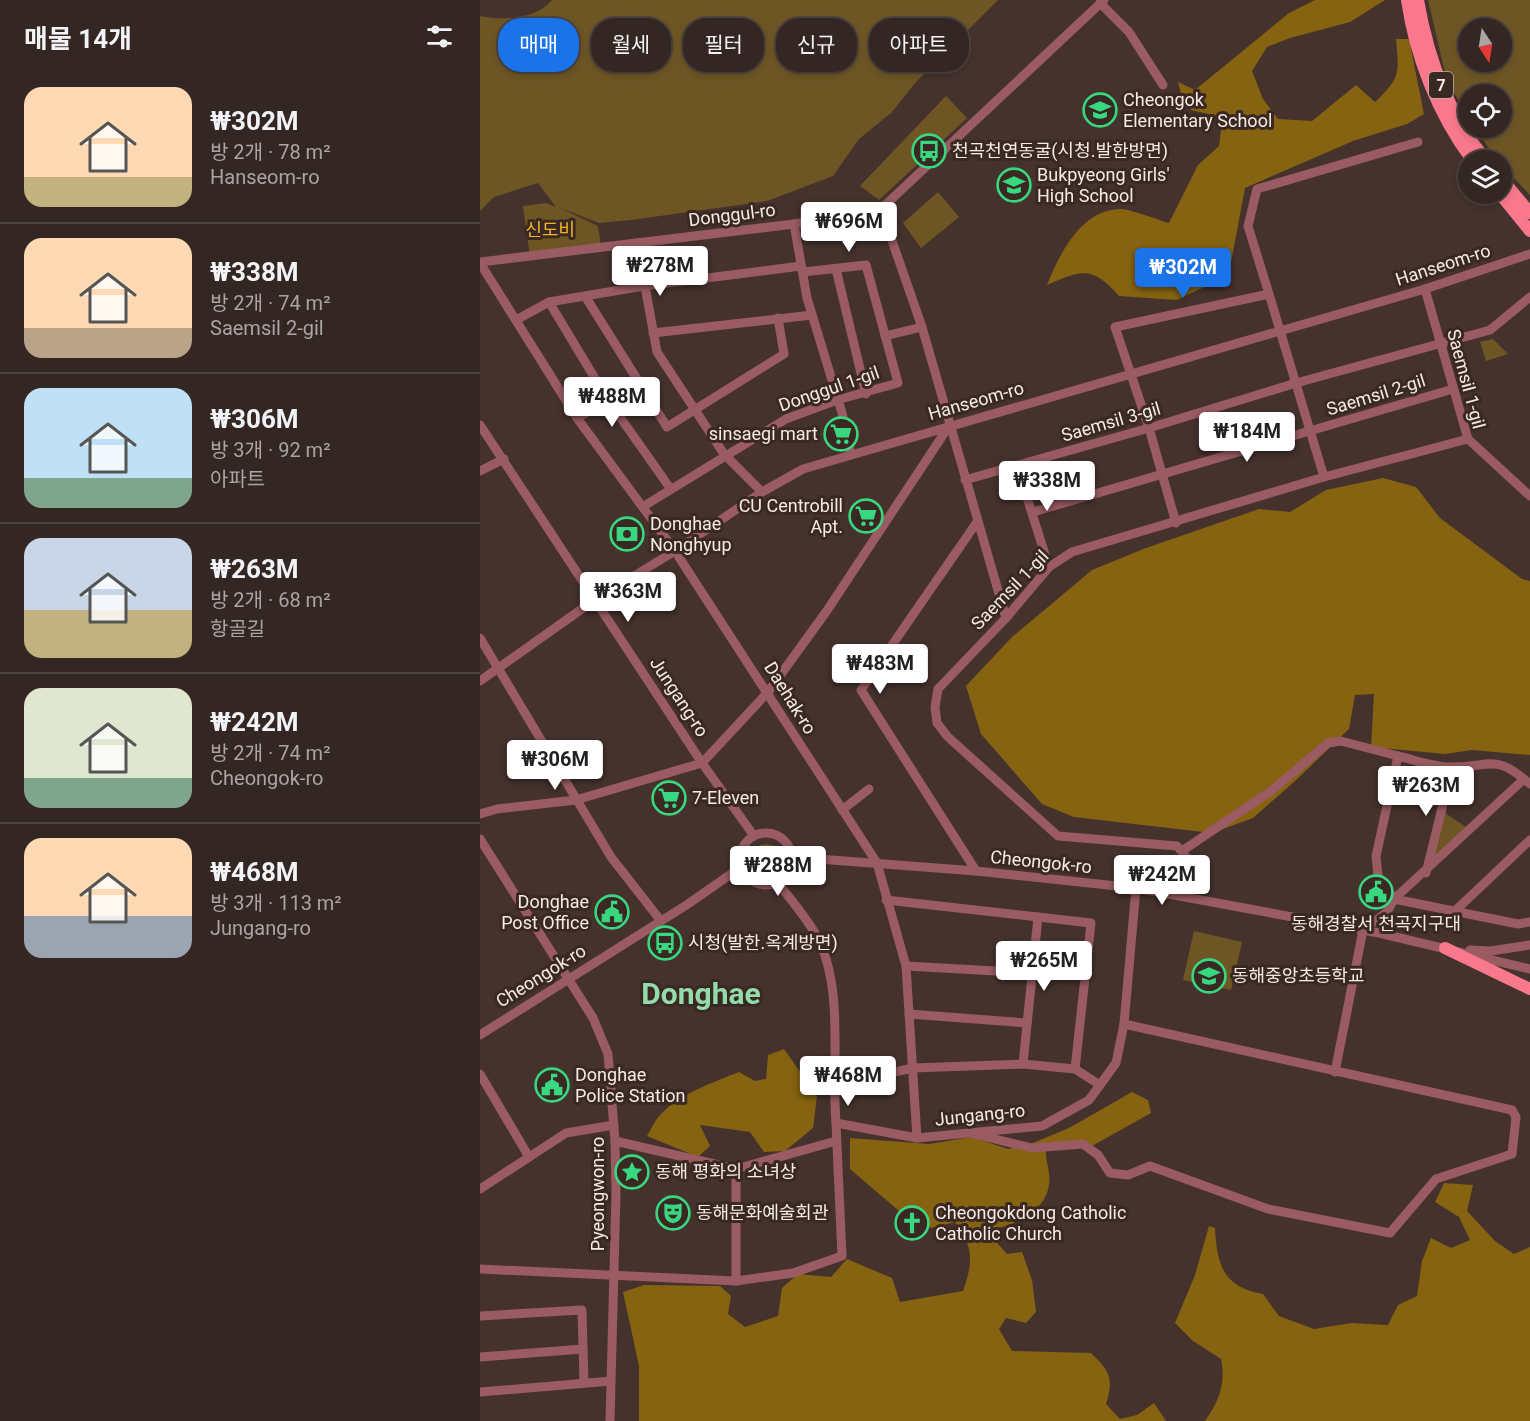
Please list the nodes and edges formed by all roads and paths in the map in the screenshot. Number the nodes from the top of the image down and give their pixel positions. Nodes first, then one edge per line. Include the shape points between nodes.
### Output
1 (1407, 0) edge
2 (1418, 0) edge
3 (1102, 2) edge
4 (1163, 85) dead end
5 (1418, 142) dead end
6 (1464, 150) edge
7 (1479, 150) edge
8 (1512, 191) edge
9 (1508, 204) edge
10 (881, 209) junction
11 (1530, 213) edge
12 (794, 224) junction
13 (1530, 231) edge
14 (637, 243) junction
15 (1530, 254) edge
16 (480, 262) edge
17 (802, 269) junction
18 (836, 269) junction
19 (644, 286) junction
20 (1425, 289) junction
21 (1269, 294) junction
22 (585, 296) junction
23 (1530, 297) edge
24 (549, 302) junction
25 (812, 315) junction
26 (778, 318) junction
27 (516, 320) junction
28 (922, 327) junction
29 (1279, 330) junction
30 (653, 333) junction
31 (885, 336) junction
32 (1439, 343) junction
33 (1131, 372) junction
34 (638, 379) junction
35 (1296, 383) junction
36 (1453, 389) junction
37 (866, 394) junction
38 (608, 400) junction
39 (837, 400) junction
40 (694, 409) junction
41 (578, 418) junction
42 (480, 425) edge
43 (949, 426) junction
44 (1149, 428) junction
45 (1311, 431) junction
46 (1468, 439) junction
47 (724, 454) junction
48 (851, 455) junction
49 (504, 459) junction
50 (1017, 466) junction
51 (480, 471) edge
52 (1161, 473) junction
53 (1324, 477) junction
54 (965, 480) junction
55 (670, 488) junction
56 (762, 492) junction
57 (1530, 496) edge
58 (644, 506) junction
59 (1033, 512) junction
60 (977, 522) junction
61 (1176, 522) junction
62 (675, 551) junction
63 (1049, 567) junction
64 (596, 599) junction
65 (1006, 618) junction
66 (480, 638) edge
67 (500, 668) junction
68 (480, 681) edge
69 (768, 692) junction
70 (1398, 756) junction
71 (702, 763) junction
72 (1452, 768) junction
73 (1527, 782) edge
74 (869, 789) dead end
75 (576, 800) junction
76 (842, 810) junction
77 (480, 814) edge
78 (754, 836) junction
79 (480, 839) edge
80 (1530, 840) edge
81 (1182, 851) junction
82 (792, 857) junction
83 (877, 863) junction
84 (741, 867) junction
85 (976, 871) junction
86 (1425, 873) junction
87 (778, 883) junction
88 (1136, 888) junction
89 (1177, 894) junction
90 (1394, 899) junction
91 (886, 900) junction
92 (1456, 910) junction
93 (1038, 917) junction
94 (661, 921) junction
95 (1530, 922) edge
96 (1364, 930) junction
97 (1530, 945) edge
98 (1445, 948) junction
99 (906, 966) junction
100 (1530, 969) edge
101 (1032, 973) junction
102 (568, 978) junction
103 (1530, 989) edge
104 (909, 1014) junction
105 (1027, 1023) junction
106 (1124, 1024) junction
107 (480, 1035) edge
108 (1023, 1064) junction
109 (913, 1068) junction
110 (1075, 1069) junction
111 (1335, 1072) junction
112 (480, 1074) edge
113 (1100, 1085) junction
114 (832, 1086) junction
115 (836, 1123) junction
116 (614, 1125) junction
117 (970, 1133) junction
118 (917, 1138) junction
119 (615, 1141) junction
120 (836, 1141) junction
121 (529, 1157) junction
122 (736, 1169) junction
123 (480, 1189) edge
124 (480, 1269) edge
125 (614, 1276) junction
126 (736, 1281) junction
127 (480, 1316) edge
128 (583, 1349) junction
129 (480, 1357) edge
130 (611, 1381) junction
131 (584, 1383) junction
132 (480, 1392) edge
133 (610, 1421) edge

1 - 6 main road, 7 via 1431,86
2 - 7 main road, 7 via 1435,72 1454,113
3 - 4 street via 1128,32
3 - 10 street
5 - 21 street via 1257,189 1248,226
8 - 11 main road
9 - 13 main road
10 - 12 street, Donggul-ro
10 - 28 street
12 - 14 street, Donggul-ro
12 - 17 street
14 - 16 street, Donggul-ro
14 - 19 street
15 - 20 street, Hanseom-ro
16 - 27 street, Daehak-ro
17 - 18 street, Donggul 1-gil
17 - 19 street, Donggul 1-gil
17 - 25 street
18 - 31 street, Donggul 1-gil via 866,265
18 - 37 street
19 - 22 street, Donggul 1-gil
19 - 30 street
20 - 29 street, Hanseom-ro
20 - 32 street, Saemsil 1-gil
21 - 29 street
21 - 33 street via 1115,327
22 - 24 street, Donggul 1-gil
22 - 34 street
23 - 32 street, Saemsil 3-gil via 1490,330
24 - 27 street, Donggul 1-gil
24 - 38 street
25 - 26 street
25 - 39 street
26 - 30 street
26 - 40 street via 784,354
27 - 41 street, Daehak-ro
28 - 31 street
28 - 43 street
29 - 33 street, Hanseom-ro
29 - 35 street
30 - 40 street via 657,352
31 - 37 street, Donggul 1-gil via 898,384
32 - 35 street, Saemsil 3-gil
32 - 36 street, Saemsil 1-gil
33 - 43 street, Hanseom-ro
33 - 44 street
34 - 38 street
34 - 40 street via 668,428
35 - 44 street, Saemsil 3-gil
35 - 45 street
36 - 45 street, Saemsil 2-gil
36 - 46 street, Saemsil 1-gil
37 - 39 street, Donggul 1-gil
38 - 41 street
38 - 55 street
39 - 47 street, Donggul 1-gil via 786,419
39 - 48 street
40 - 47 street
41 - 58 street, Daehak-ro
42 - 49 street, Jungang-ro
43 - 48 street, Hanseom-ro
43 - 54 street
43 - 69 street
44 - 50 street, Saemsil 3-gil
44 - 52 street
45 - 52 street, Saemsil 2-gil
45 - 53 street
46 - 53 street, Saemsil 1-gil
46 - 57 street
47 - 55 street, Donggul 1-gil
47 - 56 street
48 - 56 street, Hanseom-ro via 803,469
49 - 51 street
49 - 64 street, Jungang-ro
50 - 54 street, Saemsil 3-gil
50 - 59 street
52 - 59 street, Saemsil 2-gil
52 - 61 street
53 - 61 street, Saemsil 1-gil
54 - 60 street
55 - 58 street, Donggul 1-gil
56 - 62 street, Hanseom-ro
58 - 62 street, Daehak-ro
59 - 63 street
60 - 65 street
60 - 85 street via 861,690
61 - 63 street, Saemsil 1-gil via 1072,552
62 - 64 street, Hanseom-ro
62 - 69 street, Daehak-ro
63 - 65 street, Saemsil 1-gil
64 - 67 street, Hanseom-ro
64 - 71 street, Jungang-ro
65 - 81 street, Saemsil 1-gil via 938,688 934,707 937,723 1058,837 1177,846
66 - 67 street
67 - 68 street, Hanseom-ro
67 - 75 street
69 - 71 street
69 - 76 street, Daehak-ro
70 - 72 street
70 - 81 street via 1341,741 1328,743 1271,791
70 - 90 street via 1376,856 1378,876
71 - 75 street
71 - 78 street, Jungang-ro
72 - 73 street via 1484,762 1507,766
72 - 86 street
73 - 86 street
74 - 76 street
75 - 77 street
75 - 94 street via 611,857
76 - 83 street, Daehak-ro
78 - 82 street via 780,836 788,843
78 - 84 street via 740,853
79 - 102 street, Pyeongwon-ro
80 - 92 street
81 - 89 street via 1186,857
82 - 83 street, Cheongok-ro
82 - 87 street via 789,873
83 - 85 street, Cheongok-ro
83 - 91 street, Daehak-ro
84 - 87 street via 754,883
84 - 94 street, Cheongok-ro
85 - 88 street, Cheongok-ro
86 - 90 street
87 - 114 street via 817,936 828,967 833,999
88 - 89 street, Cheongok-ro
88 - 106 street
89 - 96 street, Cheongok-ro
90 - 92 street
90 - 96 street via 1386,912
91 - 93 street
91 - 99 street, Daehak-ro
92 - 95 street via 1518,924
93 - 101 street
93 - 110 street via 1091,923
94 - 102 street, Cheongok-ro
96 - 98 street, Cheongok-ro
96 - 111 street
97 - 98 street via 1491,951
98 - 100 street, Cheongok-ro
98 - 103 main road
99 - 101 street
99 - 104 street, Daehak-ro
101 - 105 street
102 - 107 street, Cheongok-ro
102 - 116 street, Pyeongwon-ro via 593,1018 608,1054
104 - 105 street
104 - 109 street, Daehak-ro
105 - 108 street
106 - 111 street
106 - 113 street via 1116,1063
108 - 109 street
108 - 110 street
109 - 114 street
109 - 118 street, Daehak-ro
110 - 113 street
111 - 117 street via 1512,1110 1516,1116 1512,1154 1436,1179 1390,1233 1268,1209 1150,1166 1128,1175 1110,1173 1098,1155 1083,1144 1032,1148
112 - 121 street
113 - 117 street, Jungang-ro via 1089,1100 1042,1125
114 - 115 street
115 - 118 street, Jungang-ro
115 - 120 street
116 - 119 street, Pyeongwon-ro
116 - 121 street via 566,1133
117 - 118 street, Jungang-ro
119 - 122 street
119 - 125 street, Pyeongwon-ro
120 - 122 street
120 - 126 street via 842,1256 793,1273
121 - 123 street
122 - 126 street
124 - 125 street
125 - 126 street
125 - 130 street, Pyeongwon-ro
127 - 128 street via 582,1310
128 - 129 street
128 - 131 street
130 - 131 street
130 - 133 street, Pyeongwon-ro
131 - 132 street

